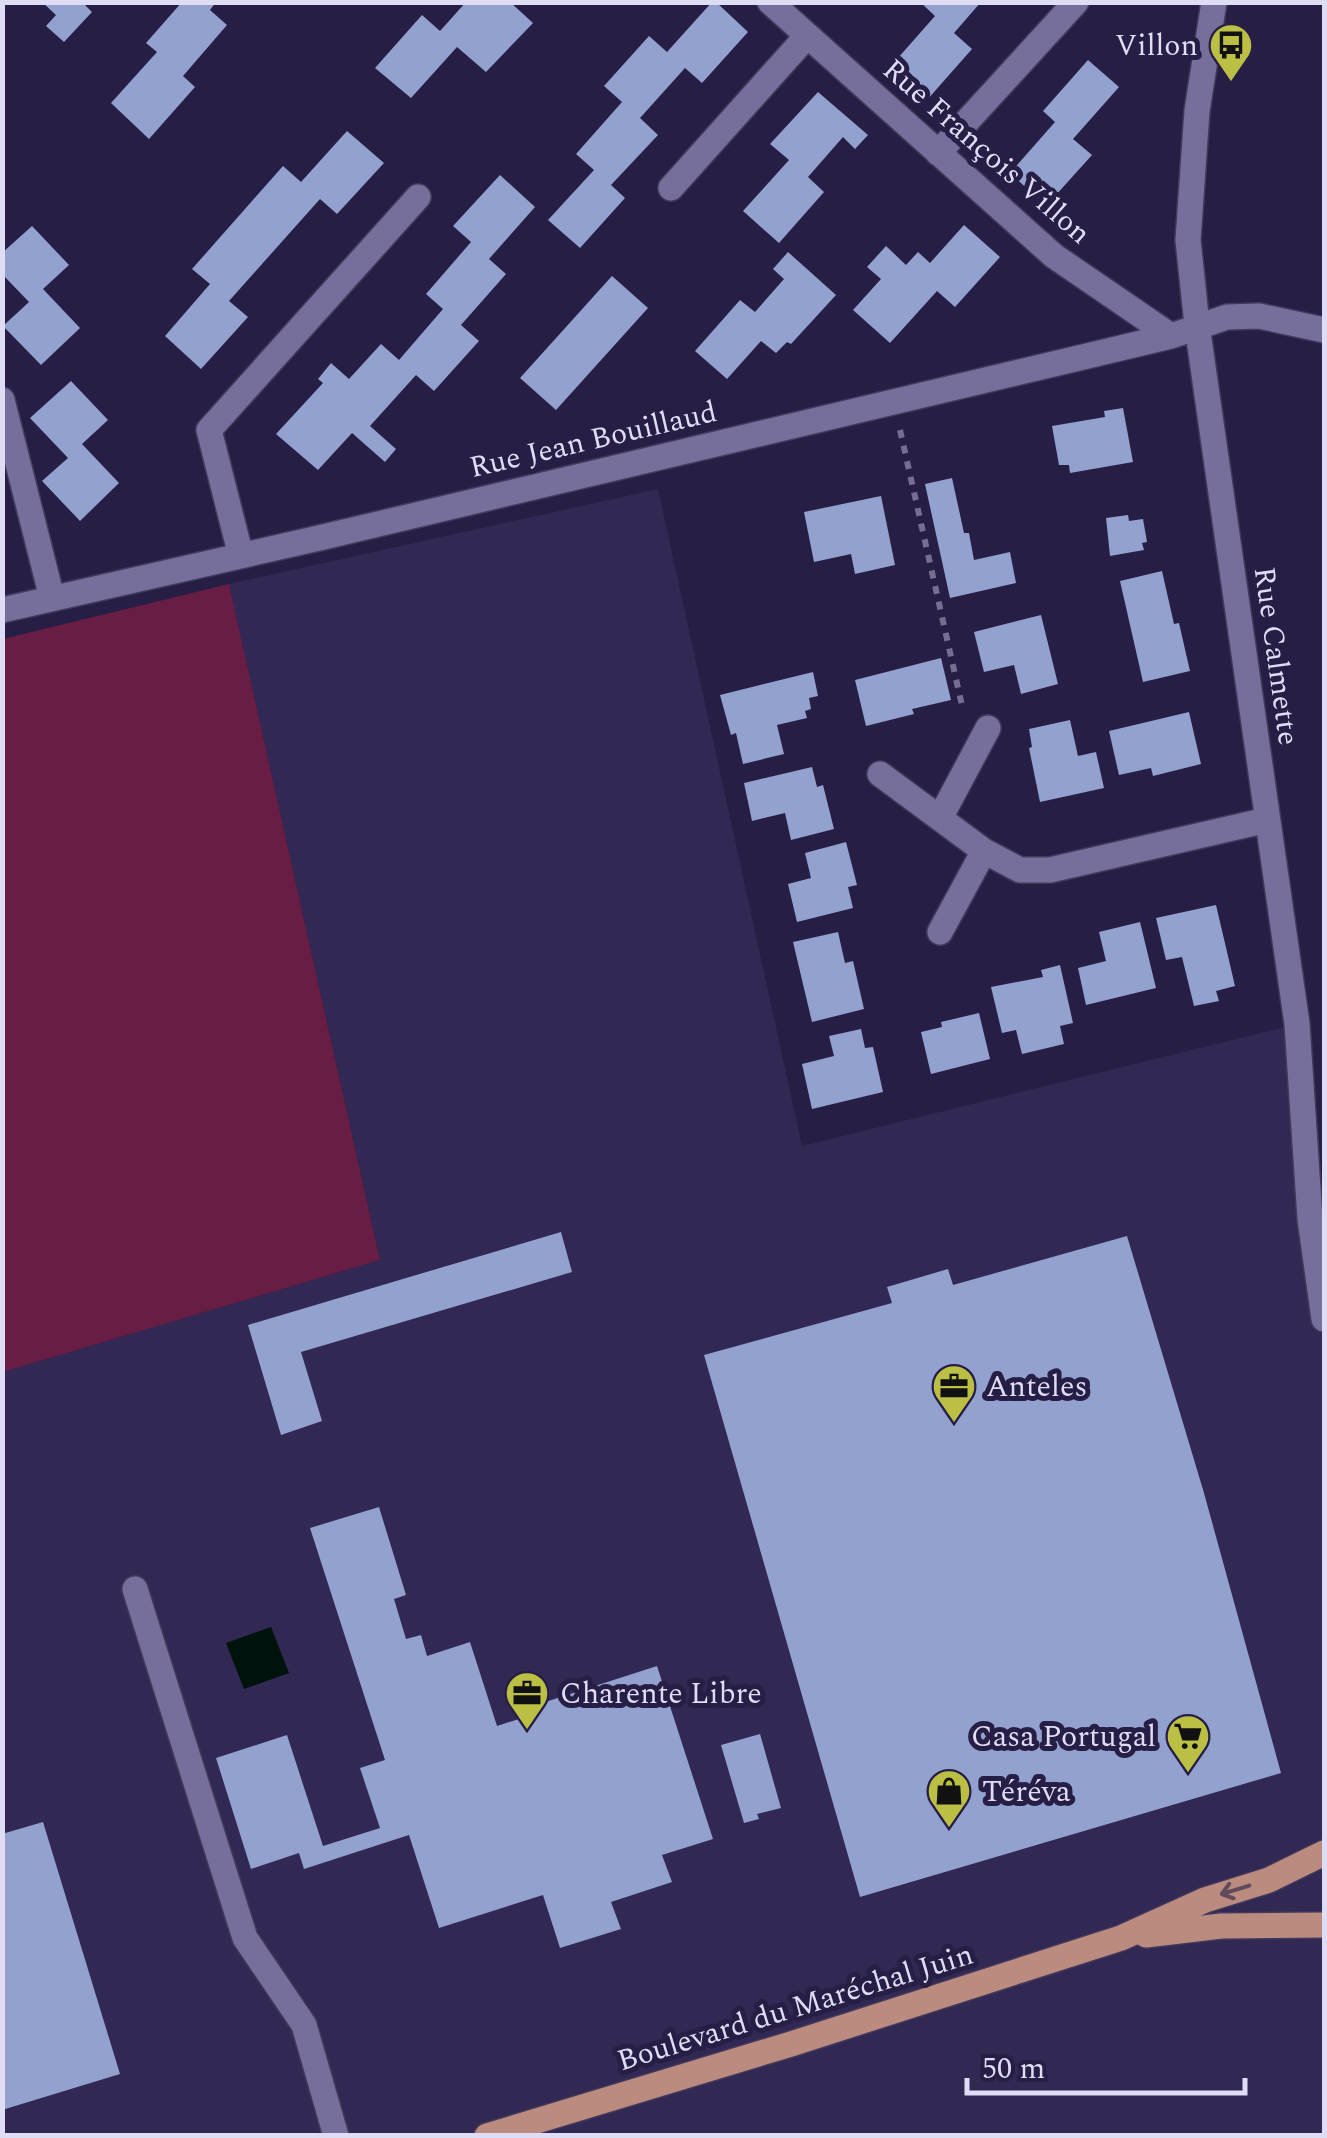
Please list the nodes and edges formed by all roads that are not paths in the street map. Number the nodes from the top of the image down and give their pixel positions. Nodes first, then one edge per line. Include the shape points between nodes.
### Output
1 (770, 2) edge
2 (1076, 2) edge
3 (1214, 2) edge
4 (807, 36) junction
5 (938, 153) junction
6 (671, 188) dead end
7 (418, 197) dead end
8 (1197, 325) junction
9 (1324, 330) edge
10 (1171, 336) junction
11 (2, 400) edge
12 (241, 556) junction
13 (52, 598) junction
14 (2, 610) edge
15 (988, 728) dead end
16 (880, 774) dead end
17 (940, 818) junction
18 (1268, 820) junction
19 (984, 851) junction
20 (940, 932) dead end
21 (1324, 1318) edge
22 (135, 1589) dead end
23 (1324, 1853) edge
24 (1324, 1925) edge
25 (1121, 1938) junction
26 (336, 2136) edge
27 (487, 2136) edge

1 - 4 street, Rue François Villon
2 - 5 street
3 - 8 street, Rue Calmette via 1197,111 1188,240
4 - 5 street, Rue François Villon
4 - 6 street
5 - 10 street, Rue François Villon via 1054,256
7 - 12 street via 209,430
8 - 9 street, Rue Jean Bouillaud via 1258,316
8 - 10 street, Rue Jean Bouillaud
8 - 18 street, Rue Calmette
10 - 12 street, Rue Jean Bouillaud
11 - 13 street
12 - 13 street, Rue Jean Bouillaud
13 - 14 street, Rue Jean Bouillaud
15 - 17 street
16 - 17 street
17 - 19 street
18 - 19 street via 1050,870 1020,870
18 - 21 street, Rue Calmette via 1297,1024
19 - 20 street
22 - 26 street via 246,1938 304,2025
23 -> 25 main road, Boulevard du Maréchal Juin
24 - 25 main road, Boulevard du Maréchal Juin via 1221,1926
25 - 27 main road, Boulevard du Maréchal Juin

